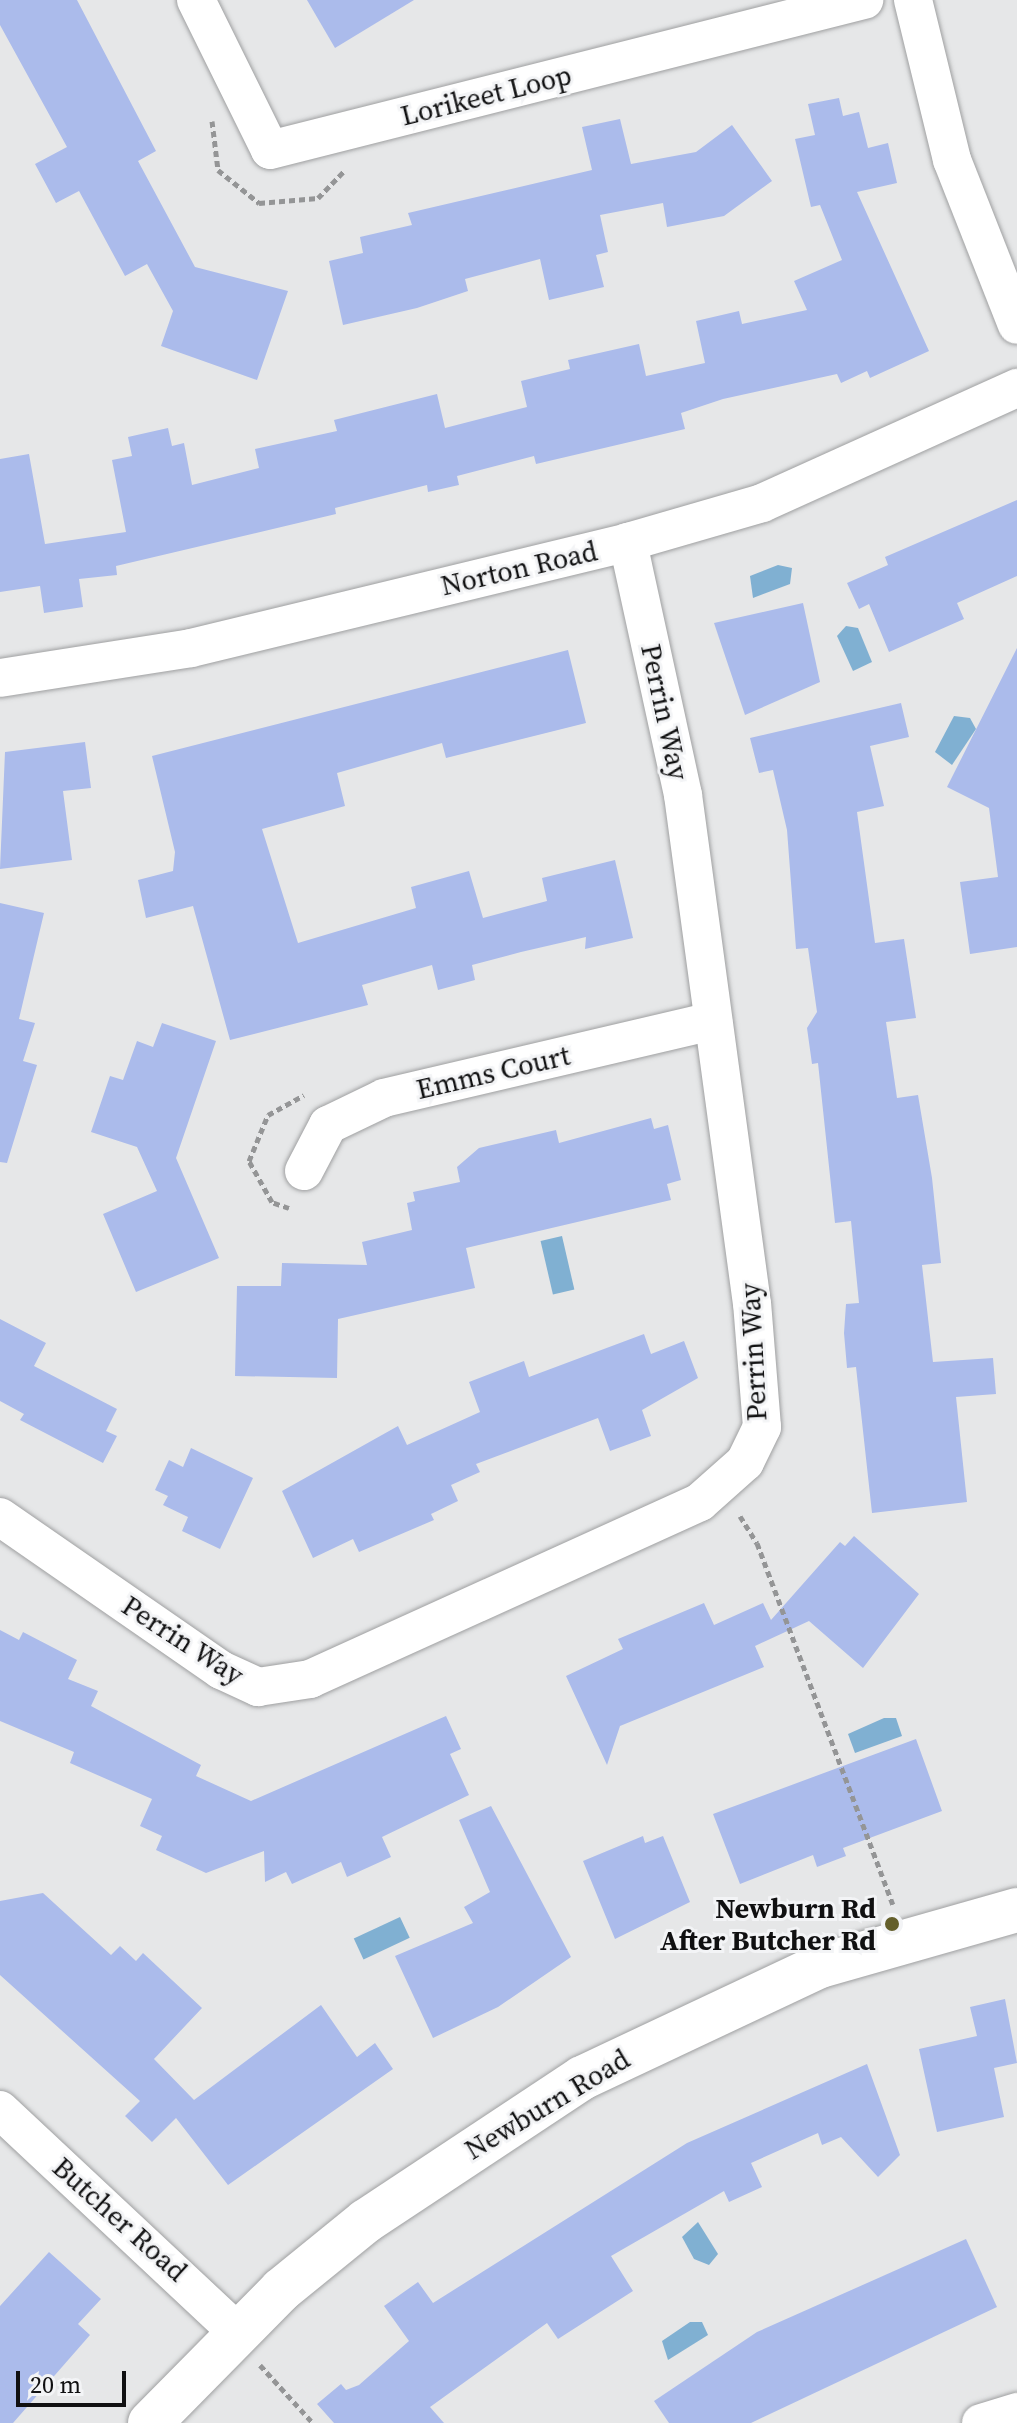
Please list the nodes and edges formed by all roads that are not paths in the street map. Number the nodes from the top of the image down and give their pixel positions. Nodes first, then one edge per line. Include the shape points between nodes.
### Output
1 (196, 0) edge
2 (864, 0) edge
3 (913, 0) edge
4 (1017, 325) edge
5 (1017, 388) edge
6 (628, 542) junction
7 (0, 678) edge
8 (713, 1021) junction
9 (304, 1171) dead end
10 (0, 1517) edge
11 (1017, 1910) edge
12 (0, 2110) edge
13 (244, 2344) junction
14 (1017, 2412) edge
15 (150, 2423) edge
16 (981, 2423) edge

1 - 2 street, Lorikeet Loop via 270,150
3 - 4 street via 952,160
5 - 6 street, Norton Road via 762,503
6 - 7 street, Norton Road via 191,648
6 - 8 street, Perrin Way via 683,795
8 - 9 street, Emms Court via 384,1098 328,1125
8 - 10 street, Perrin Way via 762,1427 722,1489 310,1679 258,1687 221,1670
11 - 13 street, Newburn Road via 820,1966 582,2078 366,2221
12 - 13 street, Butcher Road
13 - 15 street, Newburn Road
14 - 16 street

